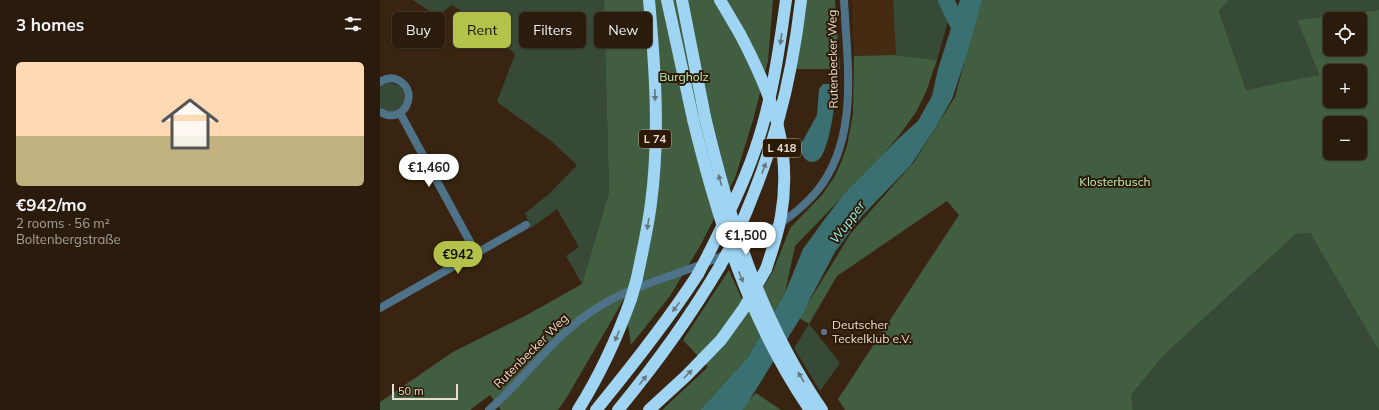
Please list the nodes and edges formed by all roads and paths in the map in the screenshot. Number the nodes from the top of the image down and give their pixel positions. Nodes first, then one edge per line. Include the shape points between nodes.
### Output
1 (649, 0) edge
2 (667, 0) edge
3 (682, 0) edge
4 (720, 0) edge
5 (786, 0) edge
6 (801, 0) edge
7 (844, 0) edge
8 (381, 80) edge
9 (380, 112) edge
10 (400, 113) junction
11 (526, 225) dead end
12 (476, 253) junction
13 (380, 308) edge
14 (490, 410) edge
15 (578, 410) edge
16 (596, 410) edge
17 (618, 410) edge
18 (648, 410) edge
19 (810, 410) edge
20 (822, 410) edge

1 -> 15 highway, L 74, bridge via 655,72 655,152 647,228 631,299 614,343
2 -> 19 highway, bridge via 693,119 724,230 749,298 777,357
20 -> 3 highway, bridge via 766,312 734,228 705,117
18 -> 4 highway, L 418, bridge via 721,340 744,308 766,269 782,215 784,162 776,115 740,34
5 -> 16 highway, bridge via 765,116 735,201 698,274 654,338
17 -> 6 highway, bridge via 672,342 720,266 732,242 761,176 778,126 790,75
7 - 14 street, Rutenbecker Weg via 848,75 846,120 836,157 817,191 791,216 741,247 712,262 647,283 600,306 577,322 553,344
8 - 10 street via 388,78 400,81 408,90 408,103
9 - 10 street via 389,115
10 - 12 street
11 - 12 street
12 - 13 street

